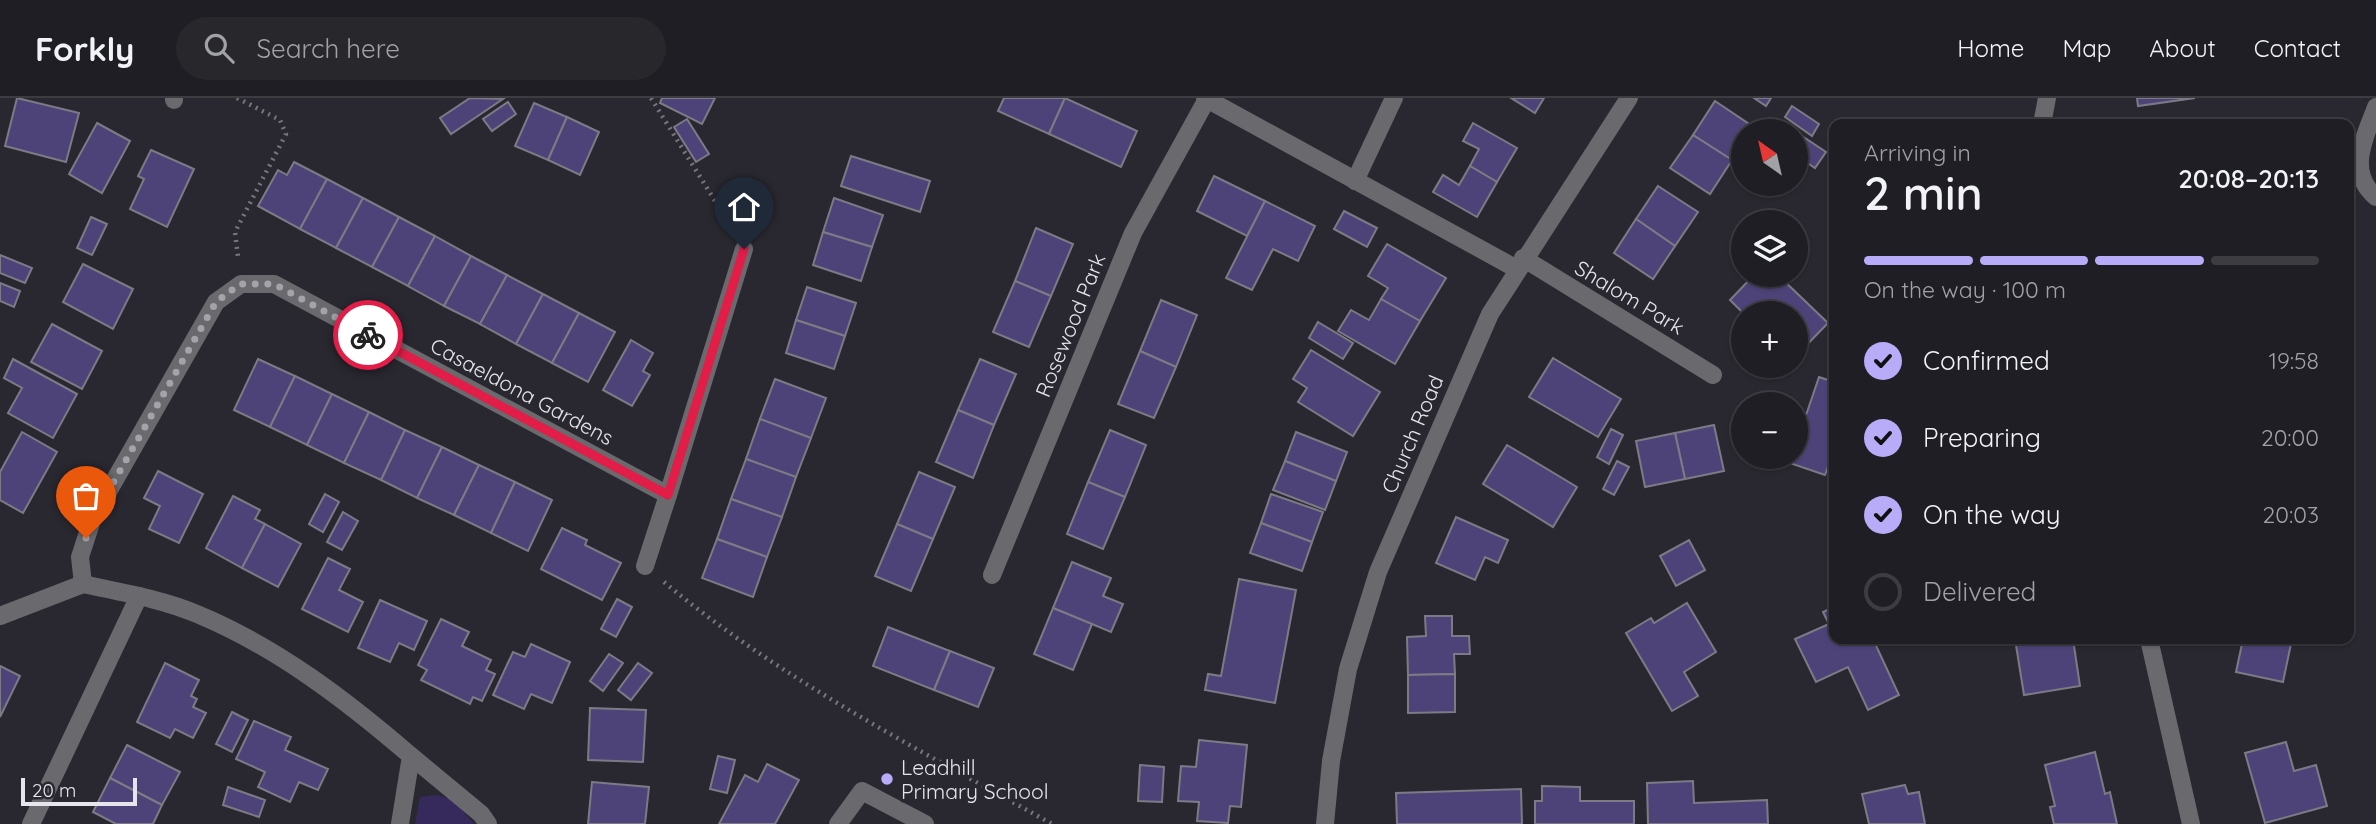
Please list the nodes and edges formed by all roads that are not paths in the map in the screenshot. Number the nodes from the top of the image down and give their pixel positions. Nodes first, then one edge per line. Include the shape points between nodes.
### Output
1 (1394, 98) edge
2 (1629, 98) edge
3 (2047, 98) edge
4 (1206, 99) edge
5 (2376, 107) edge
6 (2043, 119) edge
7 (2357, 139) edge
8 (1355, 181) junction
9 (2376, 197) edge
10 (744, 249) road end
11 (1520, 264) junction
12 (1713, 374) dead end
13 (668, 495) junction
14 (645, 566) road end
15 (992, 575) dead end
16 (83, 584) junction
17 (139, 596) junction
18 (0, 616) edge
19 (2150, 644) edge
20 (411, 756) junction
21 (31, 824) edge
22 (400, 824) edge
23 (488, 824) edge
24 (838, 824) edge
25 (925, 824) edge
26 (1325, 824) edge
27 (2191, 824) edge

1 - 8 street
2 - 11 street, Church Road
3 - 6 street
4 - 8 street, Rosewood Park
4 - 15 street, Rosewood Park via 1133,233
5 - 7 street
7 - 9 street via 2359,171 2367,190
8 - 11 street, Rosewood Park
10 - 13 street
11 - 12 street, Shalom Park
11 - 26 street, Church Road via 1490,314 1378,572 1348,669
13 - 14 street
13 - 16 street, Casaeldona Gardens via 274,284 240,284 216,302 92,520 80,557
16 - 17 street
16 - 18 street
17 - 20 street via 197,613 299,668
17 - 21 street
19 - 27 street
20 - 22 street
20 - 23 street
24 - 25 street via 862,791

